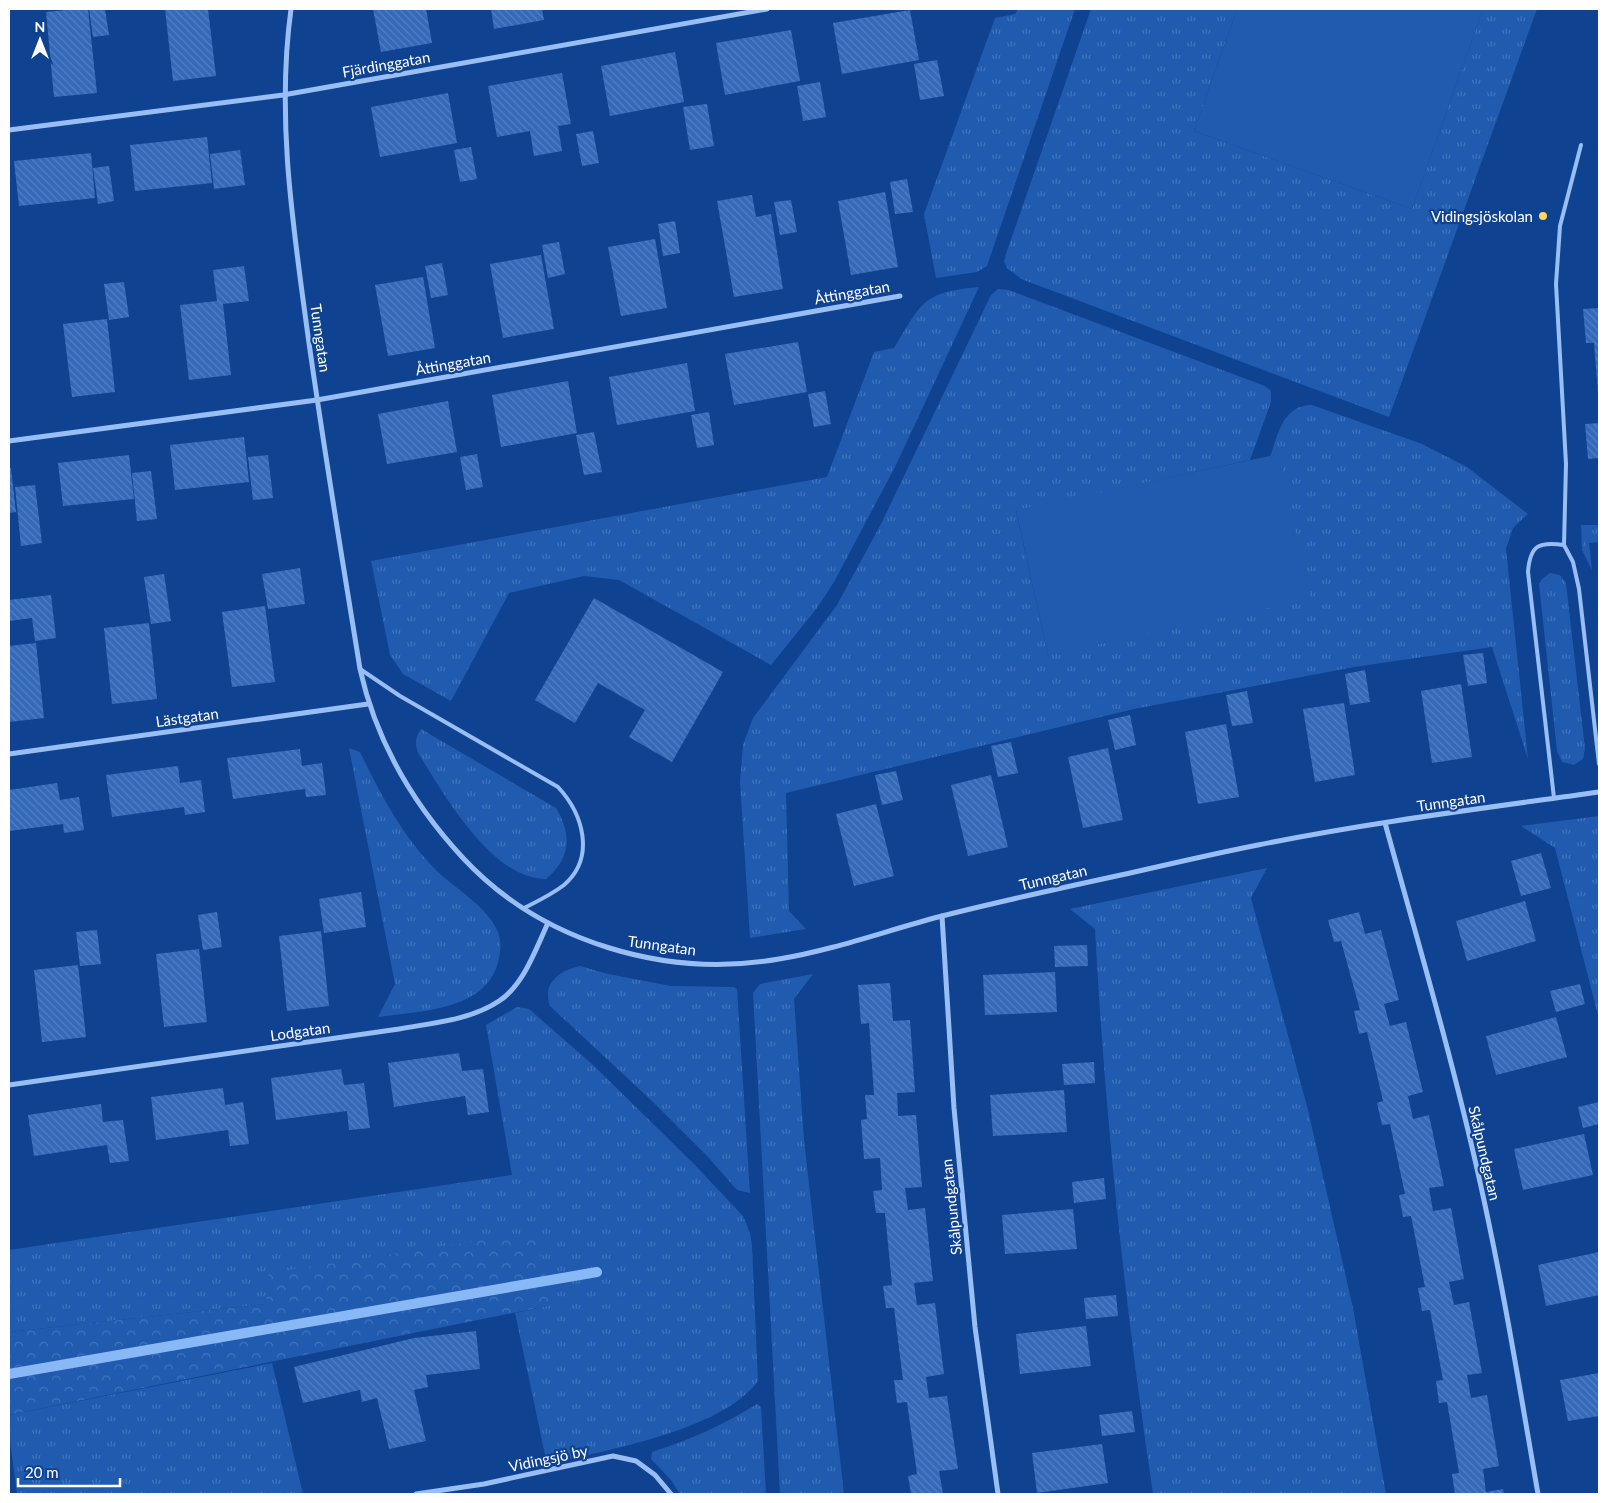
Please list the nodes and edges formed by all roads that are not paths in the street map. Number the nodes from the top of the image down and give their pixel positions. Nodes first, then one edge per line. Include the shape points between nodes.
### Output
1 (291, 9) edge
2 (767, 9) edge
3 (283, 94) junction
4 (9, 130) edge
5 (1581, 145) dead end
6 (900, 296) dead end
7 (316, 400) junction
8 (9, 441) edge
9 (1564, 545) junction
10 (360, 669) junction
11 (368, 704) junction
12 (9, 754) edge
13 (1599, 764) edge
14 (1599, 792) edge
15 (1554, 798) junction
16 (1385, 823) junction
17 (522, 909) junction
18 (942, 916) junction
19 (548, 923) junction
20 (9, 1085) edge
21 (416, 1494) edge
22 (671, 1494) edge
23 (998, 1494) edge
24 (1538, 1494) edge

1 - 3 street, Tunngatan
2 - 3 street, Fjärdinggatan
3 - 4 street, Fjärdinggatan
3 - 7 street, Tunngatan via 295,241
5 - 9 lane via 1560,226 1556,284 1566,464
6 - 7 street, Åttinggatan
7 - 8 street, Åttinggatan
7 - 10 street, Tunngatan
9 - 13 lane via 1574,562 1579,590
9 - 15 lane via 1538,545 1529,555 1528,572
10 - 11 street, Tunngatan
10 - 17 lane via 400,696 558,787 568,798 582,830 584,849 577,869 565,884
11 - 12 street, Lästgatan
11 - 17 street, Tunngatan via 394,762 439,832 475,871
14 - 15 street, Tunngatan
15 - 16 street, Tunngatan
16 - 18 street, Tunngatan via 1260,845
16 - 24 street, Skålpundgatan via 1480,1181
17 - 19 street, Tunngatan
18 - 19 street, Tunngatan via 815,951 744,963 655,959 617,951
18 - 23 street, Skålpundgatan via 954,1108 975,1327
19 - 20 street, Lodgatan via 516,983 500,1000 451,1020
21 - 22 street, Vidingsjö by via 484,1484 613,1456 636,1461 655,1475

